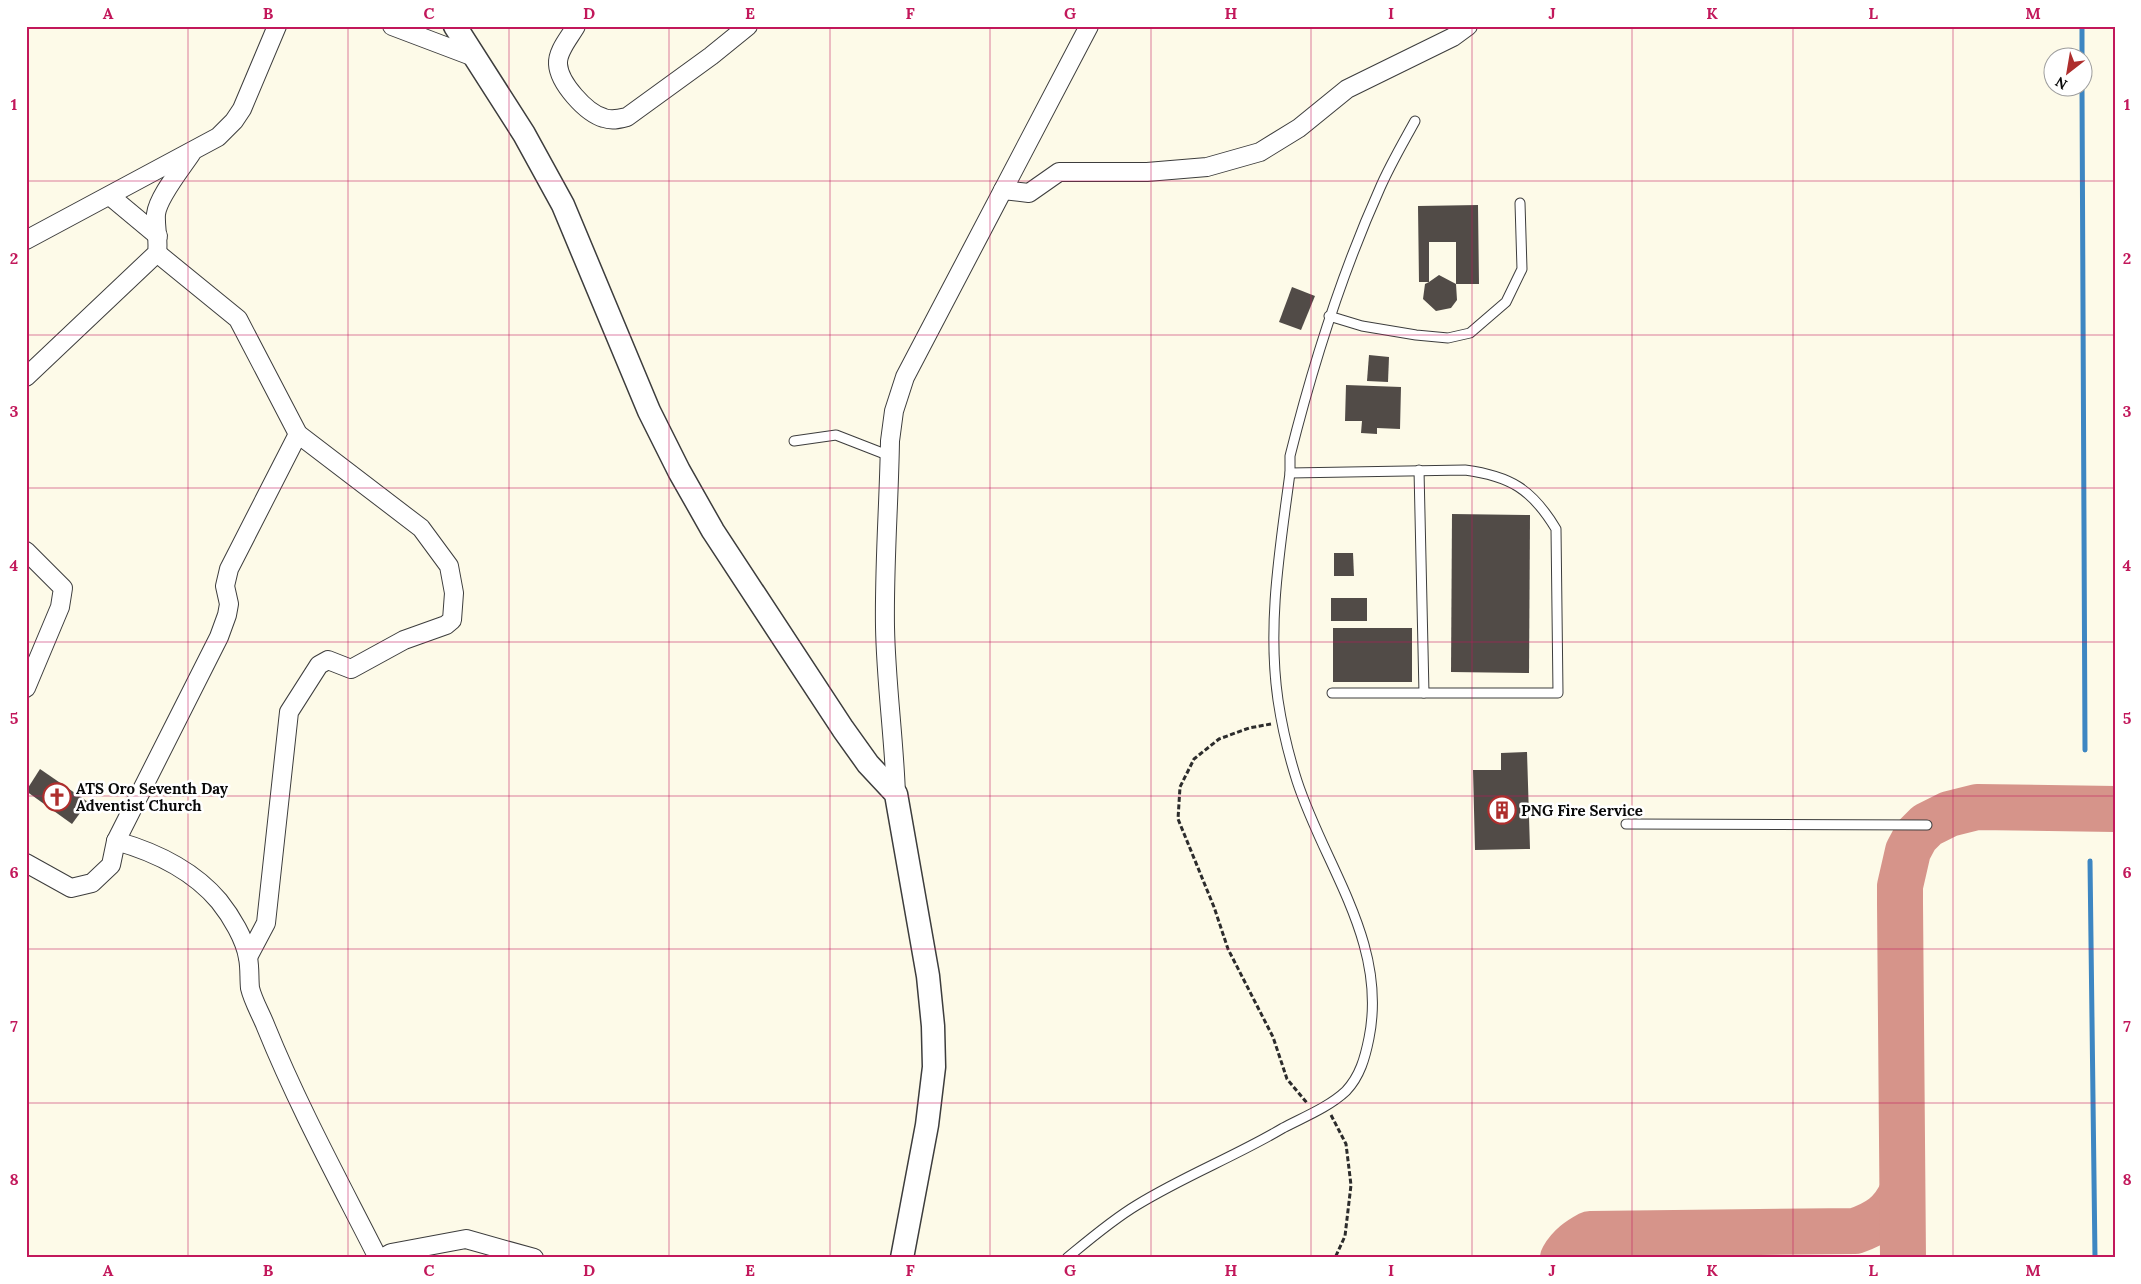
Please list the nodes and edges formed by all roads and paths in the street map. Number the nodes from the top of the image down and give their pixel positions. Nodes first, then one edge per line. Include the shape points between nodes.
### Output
1 (277, 26) edge
2 (392, 26) edge
3 (455, 26) edge
4 (576, 26) edge
5 (748, 26) edge
6 (1089, 26) edge
7 (1468, 26) edge
8 (474, 57) junction
9 (1415, 121) dead end
10 (193, 151) junction
11 (1003, 190) junction
12 (110, 196) junction
13 (1520, 203) dead end
14 (26, 240) edge
15 (158, 244) junction
16 (1329, 316) junction
17 (26, 377) edge
18 (298, 434) junction
19 (794, 442) dead end
20 (890, 456) junction
21 (1419, 470) junction
22 (1290, 473) junction
23 (26, 551) edge
24 (26, 688) edge
25 (1332, 693) dead end
26 (1424, 693) junction
27 (1283, 722) junction
28 (896, 794) junction
29 (1626, 824) dead end
30 (1928, 825) dead end
31 (116, 841) junction
32 (26, 863) edge
33 (248, 957) junction
34 (1326, 1105) junction
35 (1314, 1111) junction
36 (378, 1258) edge
37 (382, 1258) edge
38 (534, 1258) edge
39 (902, 1258) edge
40 (1067, 1258) edge
41 (1335, 1258) edge

1 - 10 street via 234,121 218,137
2 - 8 street
3 - 8 street
4 - 5 street via 557,63 561,80 595,115 614,120 627,117
6 - 11 street
7 - 11 street via 1453,37 1347,89 1298,128 1260,152 1207,167 1147,172 1059,172 1029,193
8 - 28 street via 524,134 563,205 649,411 688,488 843,730
9 - 16 lane via 1380,187
10 - 12 street
10 - 15 street via 156,213
11 - 20 street via 904,377 894,411
12 - 14 street
12 - 15 street
13 - 16 lane via 1522,269 1506,302 1470,333 1448,338 1362,326
15 - 17 street
15 - 18 street via 238,319
16 - 22 lane via 1290,456
18 - 31 street via 229,569 225,586 229,604 219,637
18 - 33 street via 421,528 449,566 454,593 452,620 446,626 404,640 351,669 328,660 319,665 289,712 266,923
19 - 20 lane via 836,435
20 - 28 street via 885,626
21 - 22 lane
21 - 26 lane
21 - 26 lane via 1465,470 1516,483 1544,510 1556,530 1558,693
22 - 27 lane via 1274,603 1273,643
23 - 24 street via 63,588 60,607
25 - 26 lane
27 - 34 lane via 1297,781 1360,927 1370,962 1373,1012 1364,1061 1345,1091
27 - 35 path via 1249,728 1219,739 1194,759 1180,787 1178,819 1228,949 1273,1037 1287,1079
28 - 39 street via 928,976 934,1068 927,1125
29 - 30 lane
31 - 32 street via 111,865 92,883 71,888
31 - 33 street via 171,862 202,883 220,902 236,927
33 - 36 street via 250,989 277,1053
34 - 35 lane
34 - 41 path via 1346,1144 1351,1184 1345,1236
35 - 40 lane via 1138,1204
37 - 38 street via 391,1253 466,1239

